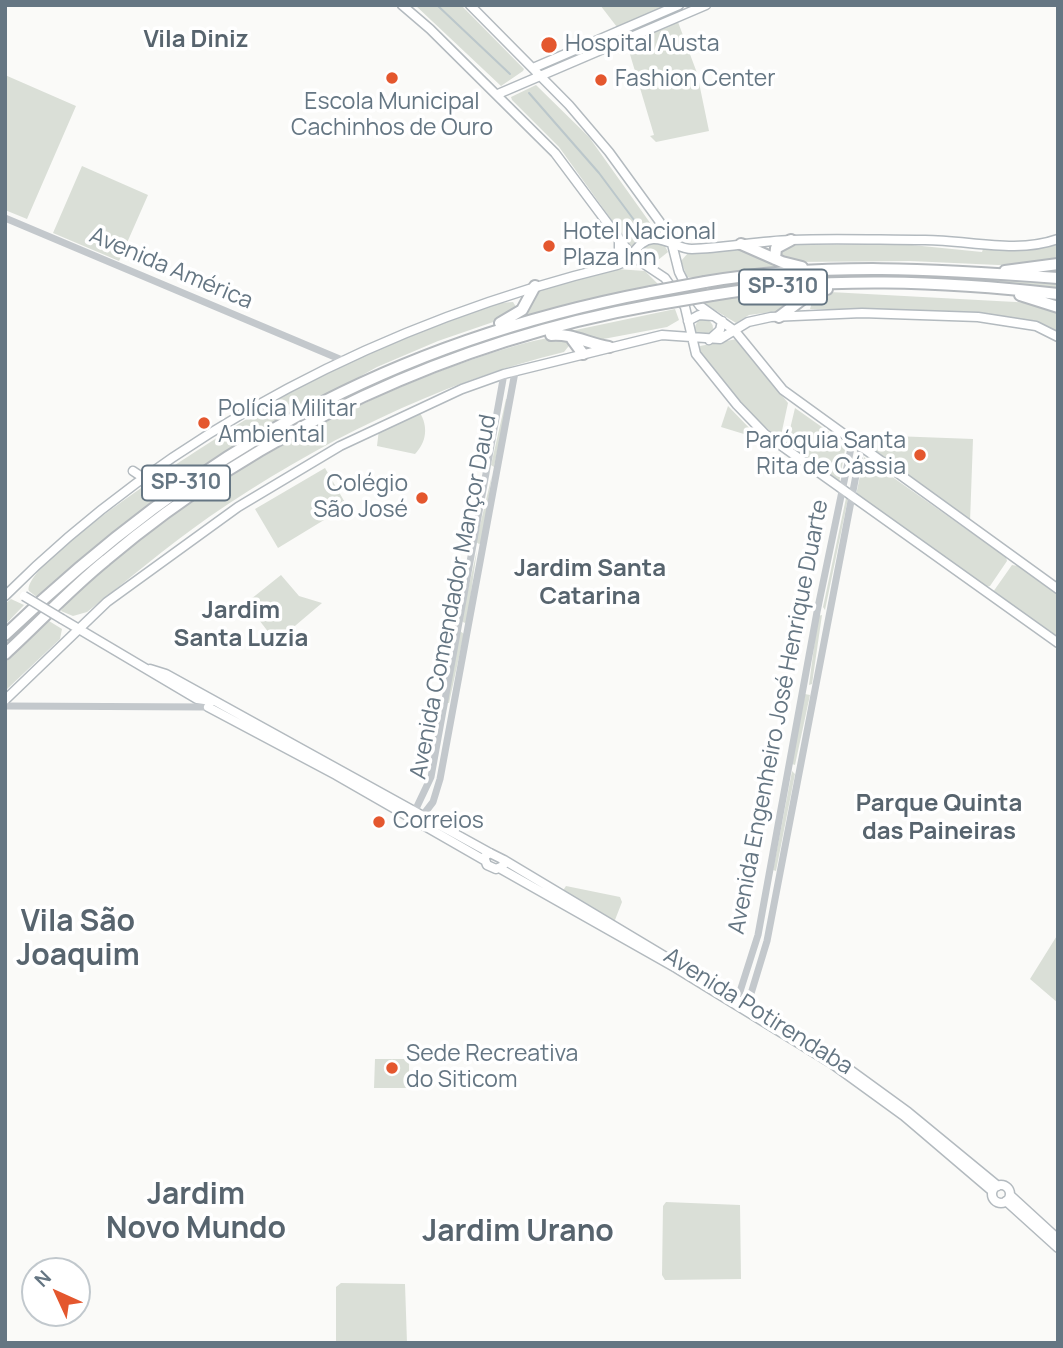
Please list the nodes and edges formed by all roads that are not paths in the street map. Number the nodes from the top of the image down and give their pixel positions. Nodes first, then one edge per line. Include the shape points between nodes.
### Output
1 (402, 5) edge
2 (470, 5) edge
3 (679, 5) edge
4 (706, 5) edge
5 (577, 49) junction
6 (581, 58) junction
7 (533, 68) junction
8 (540, 76) junction
9 (498, 94) junction
10 (5, 218) edge
11 (1058, 239) edge
12 (619, 240) junction
13 (791, 240) junction
14 (672, 244) junction
15 (741, 244) junction
16 (632, 256) junction
17 (775, 259) junction
18 (1058, 264) edge
19 (606, 267) junction
20 (811, 270) junction
21 (993, 273) junction
22 (1058, 278) edge
23 (854, 284) junction
24 (535, 286) junction
25 (1015, 291) junction
26 (1058, 294) edge
27 (1058, 307) edge
28 (713, 316) junction
29 (779, 317) junction
30 (688, 321) junction
31 (722, 321) junction
32 (735, 331) junction
33 (567, 335) junction
34 (524, 337) junction
35 (690, 337) junction
36 (1058, 337) edge
37 (709, 340) junction
38 (459, 342) junction
39 (609, 347) junction
40 (323, 354) junction
41 (583, 354) junction
42 (342, 360) junction
43 (323, 371) junction
44 (515, 372) junction
45 (504, 374) junction
46 (852, 443) junction
47 (861, 449) junction
48 (133, 471) dead end
49 (145, 480) junction
50 (842, 490) junction
51 (852, 496) junction
52 (9, 586) edge
53 (1058, 589) edge
54 (5, 596) edge
55 (77, 628) junction
56 (5, 635) edge
57 (1058, 643) edge
58 (5, 654) edge
59 (5, 700) edge
60 (211, 704) junction
61 (5, 706) edge
62 (417, 817) junction
63 (487, 856) junction
64 (503, 864) junction
65 (751, 956) junction
66 (761, 960) junction
67 (737, 1001) junction
68 (747, 1007) junction
69 (995, 1188) junction
70 (1008, 1198) junction
71 (1058, 1239) edge
72 (1058, 1248) edge

1 - 9 main road
2 - 7 main road
3 - 5 main road
4 - 6 main road
5 - 6 main road
5 - 7 main road
6 - 8 main road
7 - 8 main road
8 - 9 main road
8 - 14 main road via 609,152
9 - 12 main road via 555,153
10 - 40 street, Avenida América
11 - 13 main road via 1029,245
12 - 16 main road
12 - 19 main road via 619,256
13 - 15 main road
13 - 17 highway via 776,247
14 - 15 main road via 688,249
14 - 16 main road via 647,241
14 - 28 main road via 682,280
15 - 17 highway
16 - 19 main road
16 - 30 main road via 665,278 685,307
17 - 20 highway
18 - 21 highway
19 - 24 main road
20 - 21 highway, SP-310
20 - 38 highway, SP-310, bridge via 651,292
21 - 22 highway, SP-310
23 - 25 highway, SP-310 via 915,283
23 - 29 highway via 812,292
23 - 34 highway, SP-310, bridge via 712,295
24 - 38 highway via 517,315
24 - 42 main road via 443,316
25 - 26 highway, SP-310
25 - 27 highway
28 - 30 main road
28 - 31 main road
29 - 32 main road via 752,320
29 - 36 main road via 862,313 978,317 1036,326
30 - 35 main road
31 - 32 main road
31 - 37 main road
32 - 37 main road
32 - 46 main road via 789,396
33 - 34 highway
33 - 39 highway
33 - 41 highway
34 - 58 highway, SP-310 via 410,376 250,457 174,507 106,560
35 - 37 main road
35 - 39 main road via 662,335
35 - 50 main road via 700,360 748,417
38 - 56 highway, SP-310 via 353,386 215,464 119,532
39 - 41 main road
40 - 42 street, Avenida América
40 - 43 street
41 - 44 main road
42 - 43 main road
43 - 49 main road via 260,403
44 - 45 main road
44 - 62 street, Avenida Comendador Mançor Daud via 443,768 436,796
45 - 55 main road via 374,428 272,486 154,566
45 - 62 street, Avenida Comendador Mançor Daud via 431,778
46 - 47 main road
46 - 50 street, Avenida Engenheiro José Henrique Duarte
47 - 51 street, Avenida Engenheiro José Henrique Duarte
47 - 53 main road
48 - 49 main road
49 - 52 main road
50 - 51 main road
50 - 65 street, Avenida Engenheiro José Henrique Duarte
51 - 57 main road
51 - 66 street, Avenida Engenheiro José Henrique Duarte
52 - 54 main road
52 - 55 main road, bridge
55 - 59 main road
55 - 60 main road
60 - 61 street
60 - 62 main road
62 - 63 main road
63 - 64 main road
63 - 64 main road via 492,868
64 - 67 main road, Avenida Potirendaba
65 - 66 street
65 - 67 street, Avenida Engenheiro José Henrique Duarte
66 - 68 street, Avenida Engenheiro José Henrique Duarte
67 - 68 main road, Avenida Potirendaba
68 - 69 main road, Avenida Potirendaba via 904,1116
69 - 70 main road via 1006,1187
69 - 70 main road via 996,1202
70 - 71 main road
70 - 72 main road

